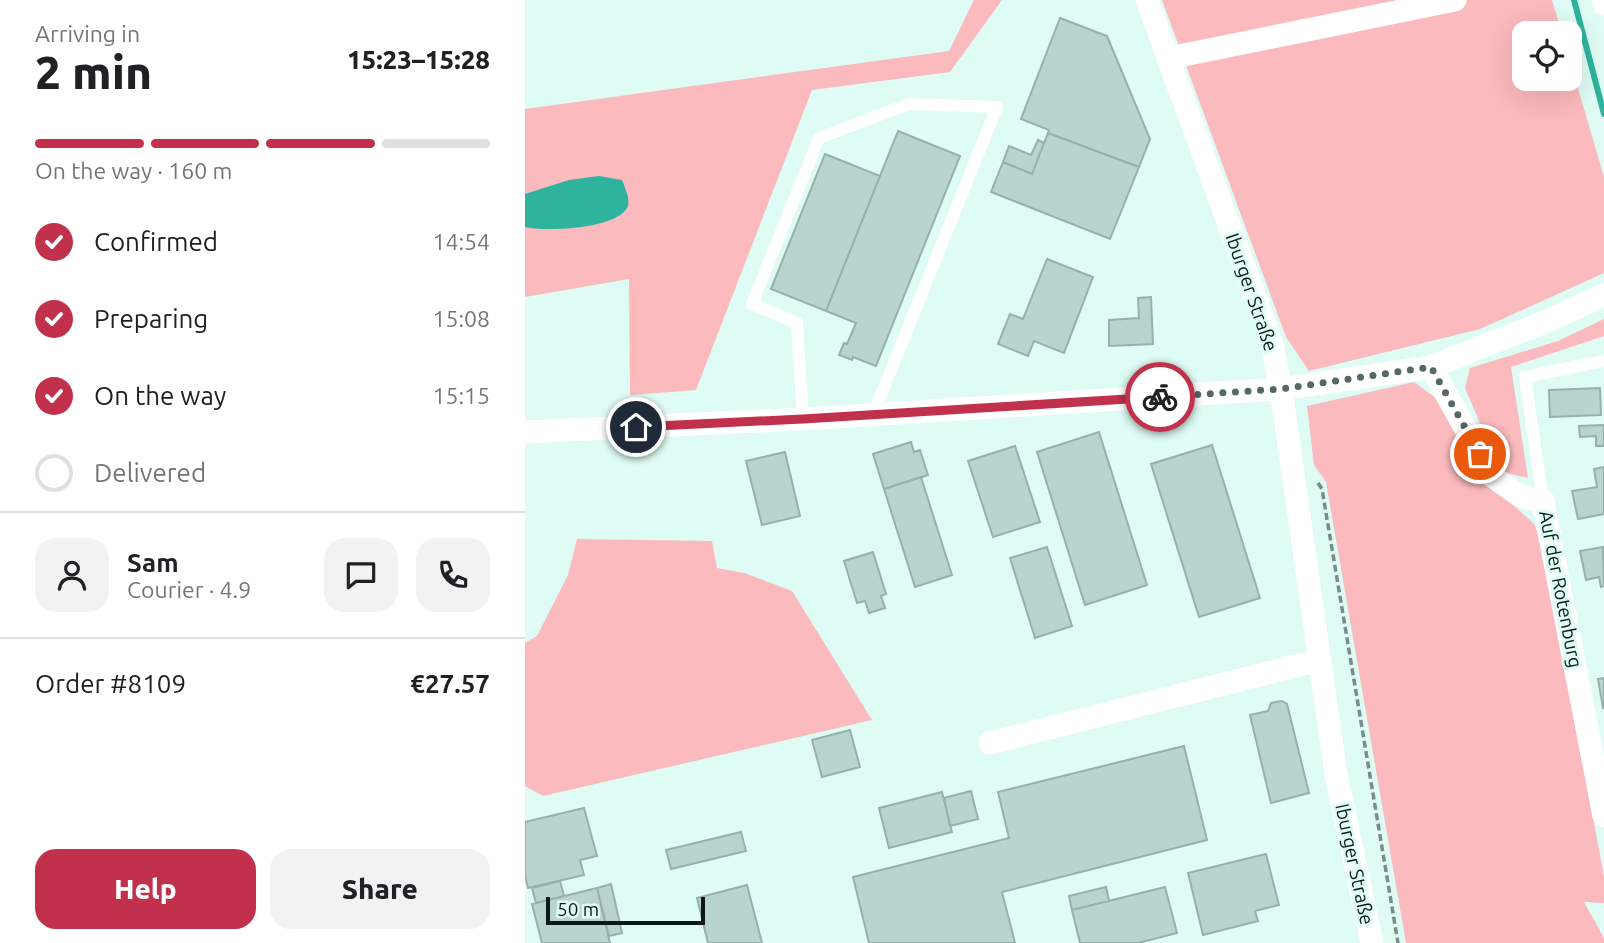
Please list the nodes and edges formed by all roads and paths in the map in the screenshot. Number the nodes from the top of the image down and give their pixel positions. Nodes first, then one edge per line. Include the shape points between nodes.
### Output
1 (1147, 0) edge
2 (1454, 0) edge
3 (1169, 58) junction
4 (1604, 295) edge
5 (1604, 360) edge
6 (1431, 367) junction
7 (1281, 389) junction
8 (873, 415) junction
9 (803, 419) junction
10 (525, 432) edge
11 (1315, 478) dead end
12 (1543, 500) junction
13 (1319, 660) junction
14 (990, 743) dead end
15 (1604, 816) edge
16 (1372, 943) edge
17 (1398, 943) edge

1 - 3 street, Iburger Straße
2 - 3 street
3 - 7 street, Iburger Straße via 1271,340
4 - 6 street
5 - 12 lane via 1525,377
6 - 7 street
6 - 12 street, Auf der Rotenburg via 1492,476 1520,496
7 - 8 street
7 - 13 street, Iburger Straße
8 - 9 street
8 - 9 lane via 997,107 909,104 819,138 752,304 797,323
9 - 10 street
11 - 17 path via 1322,489
12 - 15 street, Auf der Rotenburg
13 - 14 street
13 - 16 street, Iburger Straße via 1336,774

